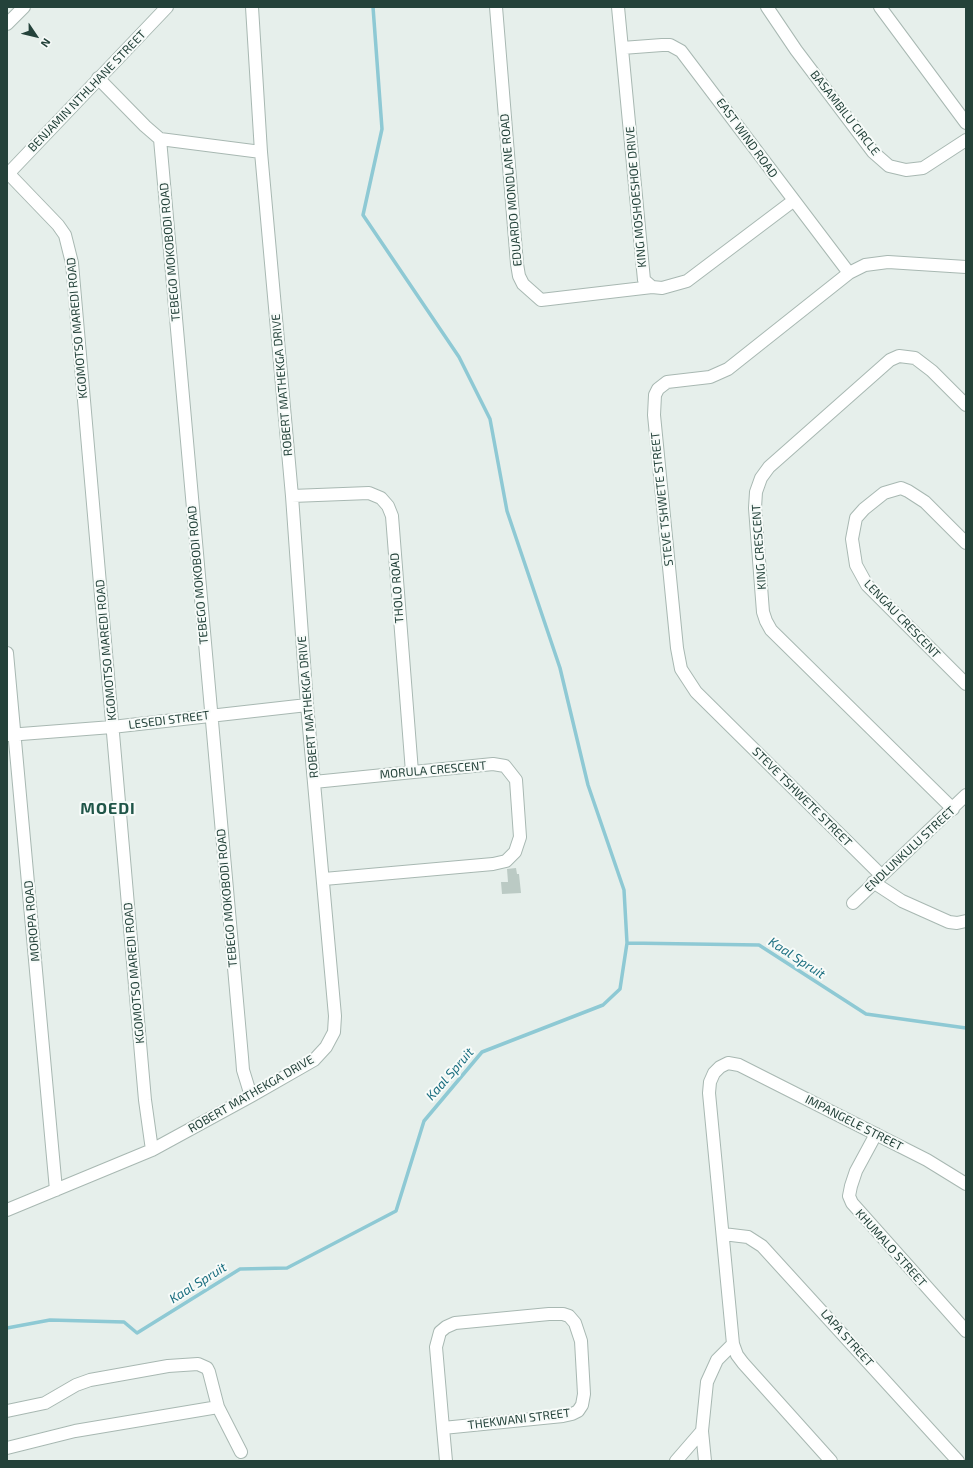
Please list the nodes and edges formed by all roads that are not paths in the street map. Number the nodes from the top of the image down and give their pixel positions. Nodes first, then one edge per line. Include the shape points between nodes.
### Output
1 (24, 7) edge
2 (167, 7) edge
3 (252, 7) edge
4 (496, 7) edge
5 (618, 7) edge
6 (767, 7) edge
7 (880, 7) edge
8 (7, 24) edge
9 (622, 48) junction
10 (98, 78) junction
11 (966, 123) edge
12 (160, 139) junction
13 (966, 140) edge
14 (261, 152) junction
15 (8, 174) edge
16 (793, 201) junction
17 (966, 267) edge
18 (849, 273) junction
19 (652, 287) junction
20 (966, 405) edge
21 (292, 496) junction
22 (966, 543) edge
23 (7, 653) edge
24 (966, 684) edge
25 (308, 705) junction
26 (210, 715) junction
27 (112, 727) junction
28 (11, 735) edge
29 (412, 772) junction
30 (314, 782) junction
31 (966, 795) edge
32 (953, 809) junction
33 (324, 879) junction
34 (877, 879) junction
35 (853, 903) dead end
36 (966, 921) edge
37 (251, 1096) junction
38 (876, 1134) junction
39 (152, 1150) junction
40 (966, 1184) edge
41 (56, 1190) junction
42 (7, 1210) edge
43 (723, 1234) junction
44 (966, 1331) edge
45 (733, 1344) junction
46 (218, 1407) junction
47 (7, 1411) edge
48 (443, 1428) junction
49 (702, 1431) junction
50 (7, 1448) edge
51 (241, 1452) dead end
52 (446, 1461) edge
53 (676, 1461) edge
54 (705, 1461) edge
55 (831, 1461) edge
56 (958, 1461) edge

1 - 8 street
2 - 10 street, BENJAMIN NTHLHANE STREET
3 - 14 street, ROBERT MATHEKGA DRIVE
4 - 19 street, EDUARDO MONDLANE ROAD via 517,264 523,284 541,300
5 - 9 street, KING MOSHOESHOE DRIVE
6 - 13 street, BASAMBILU CIRCLE via 873,152 889,166 906,170 923,168
7 - 11 street
9 - 16 street, EAST WIND ROAD via 662,44 681,51
9 - 19 street, KING MOSHOESHOE DRIVE via 644,280
10 - 12 street
10 - 15 street, BENJAMIN NTHLHANE STREET
12 - 14 street
12 - 26 street, TEBEGO MOKOBODI ROAD
14 - 21 street, ROBERT MATHEKGA DRIVE
15 - 27 street, KGOMOTSO MAREDI ROAD via 58,224 65,236 72,263
16 - 18 street, EAST WIND ROAD
16 - 19 street via 687,281 662,288
17 - 18 street, STEVE TSHWETE STREET via 879,262 865,265
18 - 34 street, STEVE TSHWETE STREET via 728,369 710,377 673,381 662,385 656,395 654,415 681,670 696,692
20 - 32 street, KING CRESCENT via 915,358 899,356 890,360 769,467 761,478 756,492 755,508 763,612 771,630
21 - 25 street, ROBERT MATHEKGA DRIVE
21 - 29 street, THOLO ROAD via 369,493 381,498 390,510
22 - 24 street, LENGAU CRESCENT via 925,502 901,488 884,493 864,509 856,518 852,538 856,565 867,585
23 - 28 street, MOROPA ROAD
25 - 26 street, LESEDI STREET
25 - 30 street, ROBERT MATHEKGA DRIVE
26 - 27 street, LESEDI STREET
26 - 37 street, TEBEGO MOKOBODI ROAD via 243,1070
27 - 28 street, LESEDI STREET
27 - 39 street, KGOMOTSO MAREDI ROAD via 145,1100
28 - 41 street, MOROPA ROAD
29 - 30 street, MORULA CRESCENT
29 - 33 street, MORULA CRESCENT via 493,764 505,766 516,780 520,837 512,857 493,864
30 - 33 street, ROBERT MATHEKGA DRIVE
31 - 32 street, ENDLUNKULU STREET
32 - 34 street, ENDLUNKULU STREET
33 - 37 street, ROBERT MATHEKGA DRIVE via 335,1016 334,1032 326,1047 314,1060
34 - 35 street, ENDLUNKULU STREET
34 - 36 street, STEVE TSHWETE STREET via 902,901 949,922
37 - 39 street, ROBERT MATHEKGA DRIVE
38 - 40 street, IMPANGELE STREET via 927,1160
38 - 43 street, IMPANGELE STREET via 739,1065 728,1063 720,1066 710,1082 709,1093
38 - 44 street, KHUMALO STREET via 856,1171 849,1196 852,1203
39 - 41 street, ROBERT MATHEKGA DRIVE
41 - 42 street, ROBERT MATHEKGA DRIVE
43 - 45 street
43 - 56 street, LAPA STREET via 748,1237 762,1246
45 - 49 street via 717,1360 707,1382
45 - 55 street via 736,1355
46 - 47 street via 209,1372 207,1368 198,1364 168,1366 90,1380 45,1403
46 - 50 street via 75,1431
46 - 51 street
48 - 48 street, THEKWANI STREET via 563,1416 578,1410 584,1394 581,1341 575,1323 569,1316 556,1314 455,1323 446,1327 440,1332 436,1346
48 - 52 street, THEKWANI STREET
49 - 53 street
49 - 54 street

